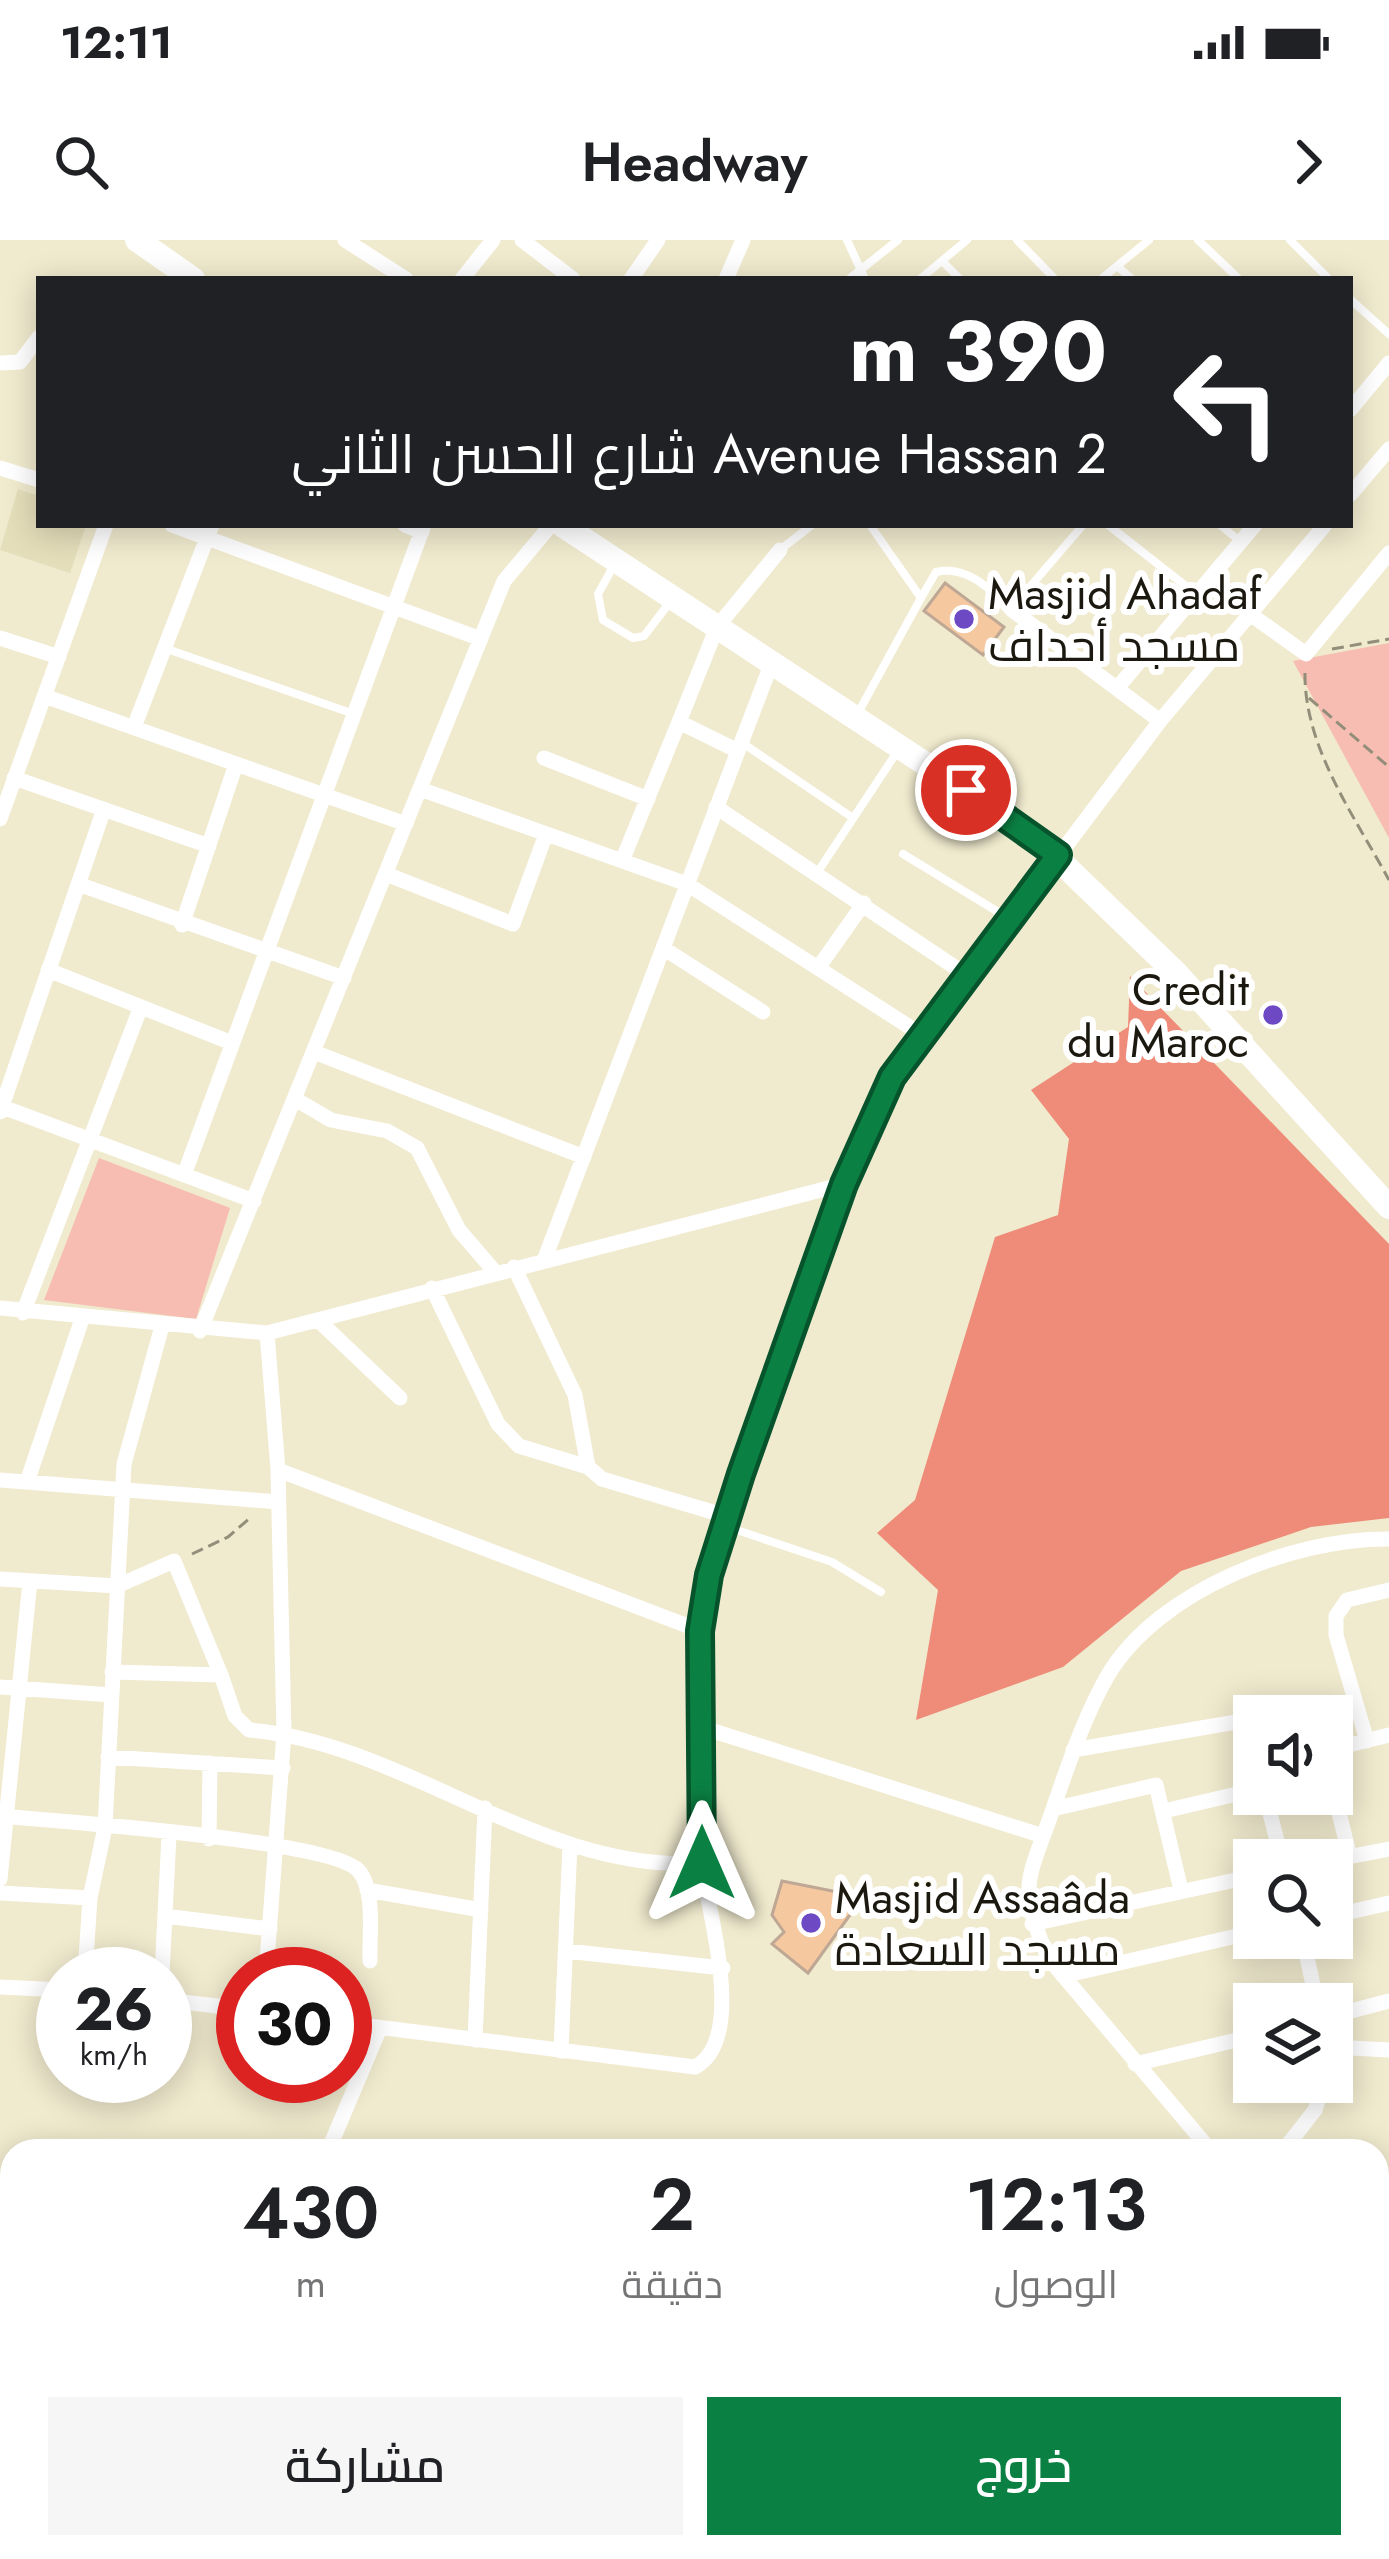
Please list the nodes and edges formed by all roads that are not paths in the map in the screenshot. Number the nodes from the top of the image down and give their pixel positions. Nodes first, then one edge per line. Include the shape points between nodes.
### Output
1 (137, 240) edge
2 (345, 240) edge
3 (493, 240) edge
4 (522, 240) edge
5 (658, 240) edge
6 (743, 240) edge
7 (847, 240) edge
8 (898, 240) edge
9 (967, 240) edge
10 (1017, 240) edge
11 (1149, 240) edge
12 (1198, 240) edge
13 (1290, 240) edge
14 (165, 248) edge
15 (942, 261) junction
16 (1118, 267) junction
17 (862, 274) edge
18 (190, 276) edge
19 (401, 276) edge
20 (464, 276) edge
21 (569, 276) edge
22 (633, 276) edge
23 (727, 276) edge
24 (924, 276) edge
25 (957, 276) edge
26 (1052, 276) edge
27 (1105, 276) edge
28 (1128, 276) edge
29 (1236, 276) edge
30 (1326, 276) edge
31 (1353, 302) edge
32 (1389, 334) edge
33 (36, 341) edge
34 (0, 363) edge
35 (1389, 363) edge
36 (1356, 389) edge
37 (1389, 449) edge
38 (0, 468) edge
39 (36, 479) edge
40 (1353, 491) edge
41 (105, 528) edge
42 (423, 528) edge
43 (548, 528) edge
44 (567, 528) edge
45 (808, 528) edge
46 (872, 528) edge
47 (1080, 528) edge
48 (1112, 528) edge
49 (1224, 528) edge
50 (1253, 528) edge
51 (1322, 528) edge
52 (209, 531) edge
53 (1241, 542) junction
54 (780, 550) joint
55 (1389, 553) edge
56 (617, 561) junction
57 (1196, 594) junction
58 (673, 598) junction
59 (921, 598) junction
60 (393, 607) junction
61 (1011, 609) junction
62 (1250, 614) junction
63 (717, 627) junction
64 (0, 638) edge
65 (481, 638) junction
66 (166, 649) junction
67 (59, 657) junction
68 (772, 662) junction
69 (1118, 687) junction
70 (47, 697) junction
71 (354, 714) junction
72 (855, 718) junction
73 (1160, 721) junction
74 (679, 722) junction
75 (134, 727) junction
76 (740, 746) junction
77 (900, 747) junction
78 (544, 758) dead end
79 (0, 760) edge
80 (236, 764) junction
81 (17, 772) junction
82 (420, 789) junction
83 (324, 795) junction
84 (648, 799) junction
85 (716, 807) junction
86 (104, 809) junction
87 (853, 818) junction
88 (0, 819) edge
89 (406, 824) junction
90 (546, 834) junction
91 (209, 846) junction
92 (903, 854) dead end
93 (1058, 855) junction
94 (622, 861) junction
95 (817, 873) junction
96 (386, 874) junction
97 (78, 884) junction
98 (687, 884) junction
99 (864, 903) junction
100 (1008, 918) junction
101 (182, 925) junction
102 (663, 949) junction
103 (265, 953) junction
104 (818, 968) junction
105 (48, 970) junction
106 (965, 974) junction
107 (344, 978) junction
108 (140, 1009) junction
109 (763, 1012) dead end
110 (919, 1034) junction
111 (232, 1043) junction
112 (314, 1052) junction
113 (295, 1099) junction
114 (1, 1108) edge
115 (93, 1141) junction
116 (584, 1156) junction
117 (184, 1175) junction
118 (844, 1184) junction
119 (254, 1201) junction
120 (1389, 1207) edge
121 (545, 1258) junction
122 (514, 1267) junction
123 (495, 1272) junction
124 (432, 1288) junction
125 (1, 1311) edge
126 (23, 1313) junction
127 (82, 1319) junction
128 (318, 1319) junction
129 (162, 1326) junction
130 (200, 1330) junction
131 (268, 1333) junction
132 (400, 1398) dead end
133 (589, 1467) junction
134 (278, 1470) junction
135 (0, 1480) edge
136 (27, 1482) junction
137 (122, 1487) junction
138 (269, 1502) junction
139 (725, 1521) junction
140 (1389, 1539) edge
141 (0, 1579) edge
142 (30, 1581) junction
143 (117, 1586) junction
144 (1389, 1590) edge
145 (881, 1592) dead end
146 (700, 1631) junction
147 (112, 1672) junction
148 (221, 1675) junction
149 (0, 1687) edge
150 (21, 1688) junction
151 (112, 1695) junction
152 (1233, 1723) edge
153 (704, 1728) junction
154 (284, 1733) junction
155 (1389, 1735) edge
156 (1367, 1741) junction
157 (1353, 1744) edge
158 (1073, 1750) junction
159 (108, 1757) junction
160 (210, 1763) junction
161 (283, 1768) junction
162 (1233, 1795) edge
163 (485, 1808) junction
164 (1053, 1809) junction
165 (1164, 1811) junction
166 (5, 1816) edge
167 (105, 1827) junction
168 (169, 1835) junction
169 (1043, 1836) junction
170 (209, 1839) junction
171 (570, 1844) junction
172 (276, 1845) junction
173 (1389, 1849) edge
174 (1353, 1856) edge
175 (702, 1863) junction
176 (0, 1879) edge
177 (1233, 1880) edge
178 (367, 1890) junction
179 (1181, 1890) junction
180 (0, 1893) edge
181 (89, 1898) junction
182 (1389, 1903) edge
183 (481, 1910) junction
184 (1353, 1911) edge
185 (165, 1916) junction
186 (1032, 1924) junction
187 (270, 1929) junction
188 (1233, 1937) edge
189 (86, 1947) edge
190 (163, 1947) edge
191 (268, 1947) edge
192 (369, 1947) edge
193 (566, 1951) junction
194 (723, 1968) junction
195 (1063, 1976) junction
196 (0, 1987) edge
197 (36, 1989) edge
198 (1389, 2001) edge
199 (1353, 2011) edge
200 (372, 2027) edge
201 (380, 2028) junction
202 (475, 2040) junction
203 (1233, 2041) edge
204 (1353, 2048) edge
205 (1389, 2050) edge
206 (561, 2051) junction
207 (1135, 2064) junction
208 (1317, 2103) edge
209 (333, 2139) edge
210 (1201, 2139) edge
211 (1292, 2139) edge

1 - 14 main road
2 - 19 street
3 - 20 street
4 - 21 street
5 - 22 street
6 - 23 street
7 - 17 lane
8 - 17 lane
9 - 15 lane
10 - 26 lane
11 - 16 lane
12 - 29 lane
13 - 30 lane
14 - 18 main road
15 - 24 lane
15 - 25 lane
16 - 27 lane
16 - 28 lane
31 - 32 lane
33 - 34 street via 20,362
35 - 36 street
37 - 40 street
38 - 39 street
41 - 67 street
42 - 60 street
43 - 65 street via 504,580
44 - 56 main road
45 - 54 lane
46 - 59 lane
47 - 61 lane
48 - 57 lane
49 - 53 lane
50 - 53 street
51 - 62 street
52 - 60 street
52 - 66 street
53 - 57 street
54 - 63 street
55 - 62 street via 1306,654
56 - 58 main road
56 - 58 lane via 598,594 603,620 632,638 644,636
57 - 69 street
58 - 63 main road
59 - 61 lane via 944,569 983,582
59 - 72 lane
60 - 65 street
60 - 71 street
61 - 69 street
62 - 73 street
63 - 68 main road
63 - 74 street
64 - 67 street
65 - 82 street
66 - 71 lane
66 - 75 street
67 - 70 street
68 - 72 main road
68 - 76 street
69 - 73 street
70 - 75 street
70 - 81 street
71 - 83 street
72 - 77 main road
73 - 93 street
74 - 76 street
74 - 84 street
75 - 80 street
76 - 85 street
76 - 87 lane
77 - 87 lane
77 - 93 main road
78 - 84 street
79 - 81 street
80 - 83 street
80 - 91 street
81 - 86 street
81 - 88 street
82 - 89 street
82 - 90 street
83 - 89 street
83 - 103 street
84 - 94 street
85 - 95 street
85 - 98 street
86 - 91 street
86 - 97 street
87 - 95 lane
89 - 96 street
90 - 94 street
90 - 96 street via 513,924
91 - 101 street
92 - 100 lane
93 - 100 street
93 - 120 main road
94 - 98 street
95 - 99 street
96 - 107 street
97 - 101 street
97 - 105 street
98 - 102 street
98 - 104 street
99 - 104 street
99 - 106 street
100 - 106 street
101 - 103 street
102 - 109 street
102 - 116 street
103 - 107 street
103 - 111 street
104 - 110 street
105 - 108 street
105 - 114 street
106 - 110 street
107 - 112 street
108 - 111 street
108 - 115 street
110 - 118 street
111 - 117 street
112 - 113 street
112 - 116 street
113 - 119 street
113 - 123 street via 331,1120 387,1131 417,1148 459,1230
114 - 115 street
115 - 117 street
115 - 126 street
116 - 121 street
117 - 119 street
118 - 121 street
118 - 139 street
119 - 130 street
121 - 122 street
122 - 123 street
122 - 133 street via 574,1395
123 - 124 street
124 - 128 street
124 - 133 street via 498,1424 519,1446
125 - 126 street
126 - 127 street
127 - 129 street
127 - 136 street
128 - 131 street
128 - 132 street
129 - 130 street
129 - 137 street
130 - 131 street
131 - 134 street
133 - 139 street via 602,1479
134 - 138 street
134 - 146 street
135 - 136 street
136 - 137 street
137 - 138 street
137 - 143 street
138 - 154 street
139 - 145 lane via 832,1562
139 - 146 street
140 - 158 street via 1285,1553 1204,1590 1110,1672
141 - 142 street
142 - 143 street
142 - 150 street
143 - 147 street
143 - 148 street via 174,1561
144 - 156 street via 1347,1600 1336,1616
146 - 153 street
147 - 148 street
147 - 151 street
148 - 154 street via 244,1727
149 - 150 street
150 - 151 street
150 - 166 street
151 - 159 street
152 - 158 street
153 - 169 street
153 - 175 street
154 - 161 street
154 - 163 street
155 - 156 street
156 - 157 street
158 - 164 street
159 - 160 street
159 - 167 street
160 - 161 street
160 - 170 street
161 - 172 street
162 - 165 street
163 - 171 street
163 - 183 street
164 - 165 street via 1151,1785
164 - 169 street
165 - 179 street
166 - 167 street
166 - 176 street
167 - 168 street
167 - 181 street
168 - 170 street
168 - 185 street
169 - 186 street via 1025,1886
170 - 172 street
171 - 175 street via 620,1858
171 - 193 street
172 - 178 street via 347,1862
172 - 187 street
173 - 174 street
175 - 194 street
177 - 179 street
178 - 183 street
178 - 192 street
179 - 186 street
180 - 181 street
181 - 189 street
182 - 184 street
183 - 202 street
185 - 187 street
185 - 190 street
186 - 195 street
187 - 191 street
188 - 195 street
193 - 194 street
193 - 206 street
194 - 206 street via 715,2041 695,2067
195 - 207 street
196 - 197 street
198 - 199 street
200 - 201 street
201 - 202 street
201 - 209 street
202 - 206 street
203 - 207 street
204 - 205 street
207 - 210 street
208 - 211 street

